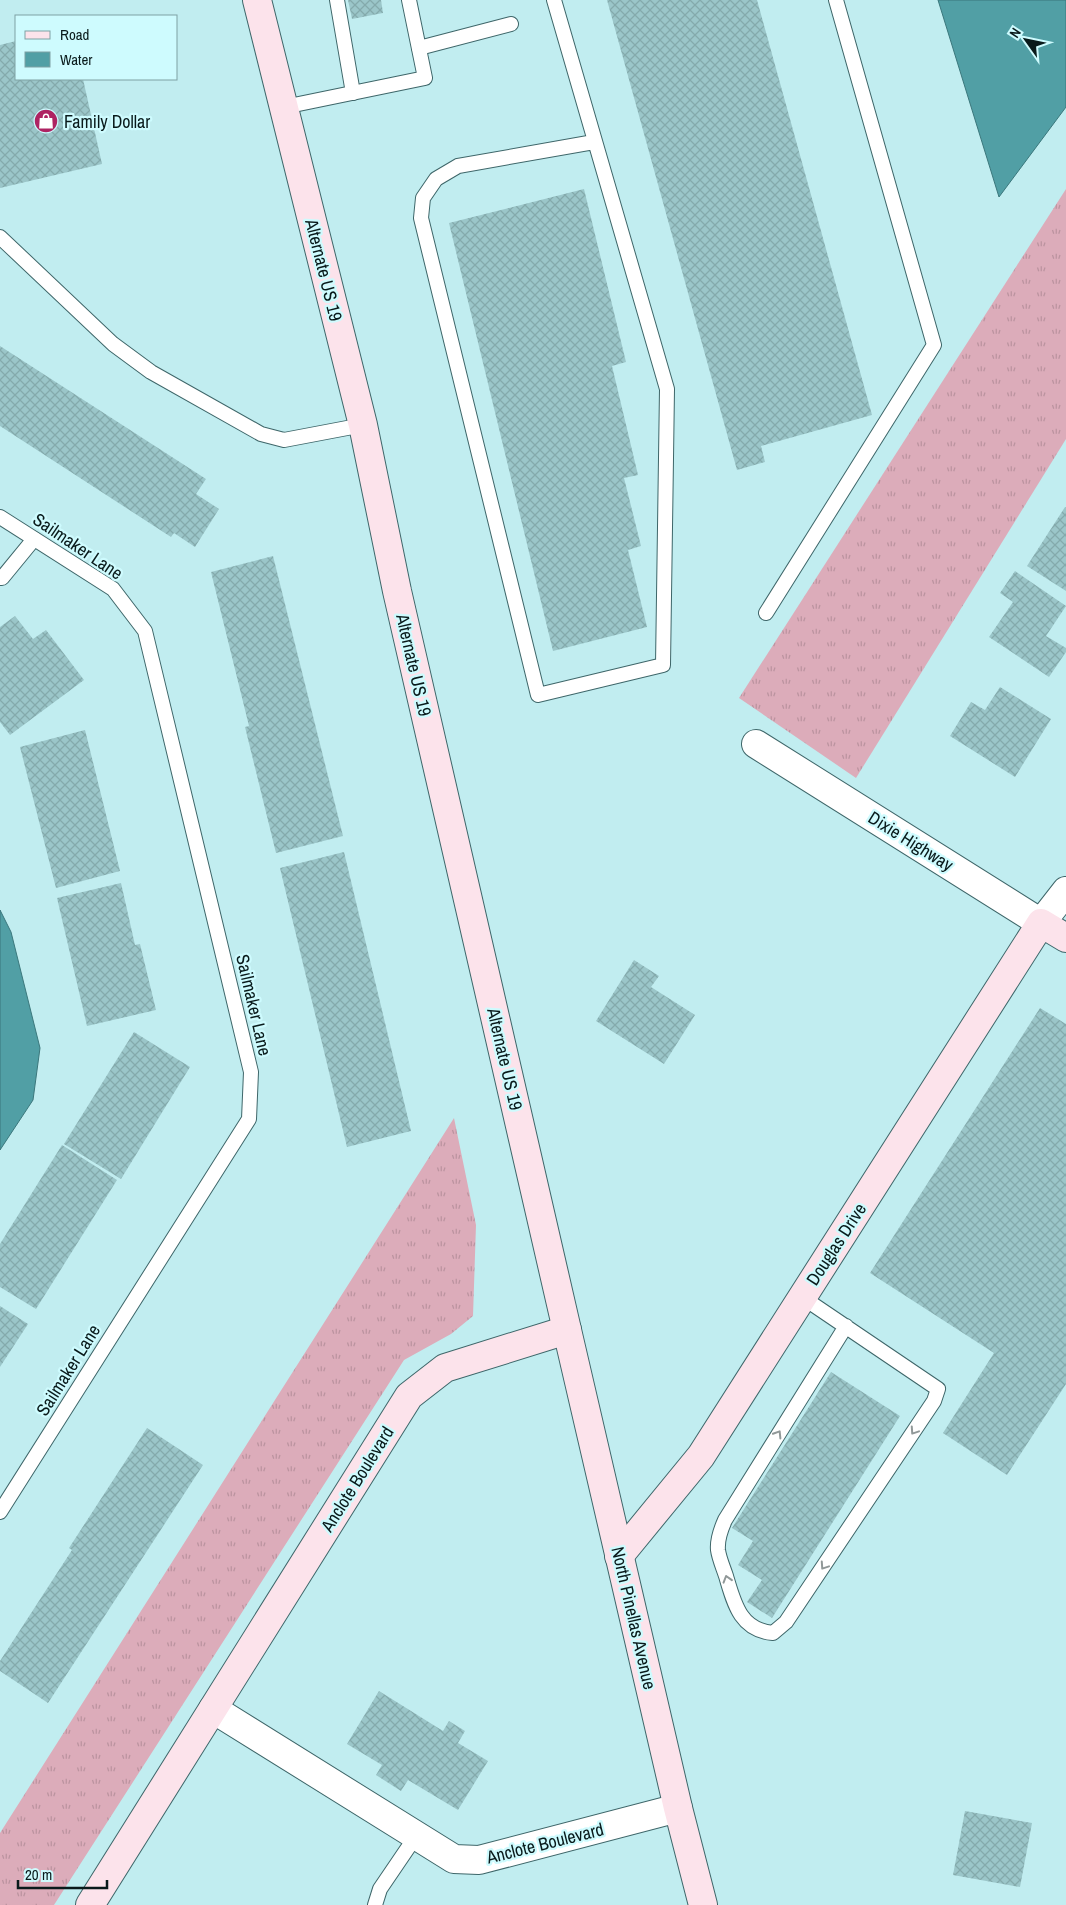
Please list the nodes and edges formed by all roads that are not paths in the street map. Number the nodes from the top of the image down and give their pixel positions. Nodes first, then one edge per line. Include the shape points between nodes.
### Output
1 (257, 0) edge
2 (337, 0) edge
3 (409, 0) edge
4 (554, 0) edge
5 (836, 0) edge
6 (510, 24) dead end
7 (419, 48) junction
8 (353, 93) junction
9 (284, 107) junction
10 (594, 142) junction
11 (0, 237) edge
12 (363, 425) junction
13 (0, 517) edge
14 (34, 539) junction
15 (0, 578) edge
16 (766, 613) dead end
17 (756, 744) dead end
18 (1066, 891) edge
19 (1042, 923) junction
20 (1066, 938) edge
21 (802, 1297) junction
22 (846, 1326) junction
23 (567, 1330) junction
24 (0, 1512) edge
25 (619, 1556) junction
26 (213, 1709) junction
27 (678, 1808) junction
28 (416, 1836) junction
29 (90, 1905) edge
30 (375, 1905) edge
31 (703, 1905) edge

1 - 9 main road, Alternate US 19
2 - 8 lane
3 - 7 lane
4 - 10 lane
5 - 16 lane via 934,345
6 - 7 lane
7 - 8 lane via 426,78
8 - 9 lane
9 - 12 main road, Alternate US 19
10 - 10 lane via 667,389 663,665 538,695 421,218 423,198 436,179 458,166
11 - 12 lane via 113,344 151,372 261,434 284,440
12 - 23 main road, Alternate US 19 via 402,610
13 - 14 lane, Sailmaker Lane
14 - 15 lane
14 - 24 lane, Sailmaker Lane via 113,589 145,631 251,1072 249,1119
17 - 19 street, Dixie Highway
18 - 19 street
19 - 20 main road, Dixie Highway
19 - 21 main road, Douglas Drive
21 - 22 lane
21 - 25 main road, Douglas Drive via 701,1456
22 -> 22 lane via 938,1388 934,1401 786,1622 773,1633 761,1632 750,1626 736,1608 718,1549 721,1530
23 - 25 main road, North Pinellas Avenue
23 - 26 main road, Anclote Boulevard via 445,1368 409,1396
25 - 27 main road, North Pinellas Avenue
26 - 28 street, Anclote Boulevard
26 - 29 main road, Anclote Boulevard
27 - 28 street, Anclote Boulevard via 480,1860 454,1859
27 - 31 main road, North Pinellas Avenue
28 - 30 lane via 380,1888

